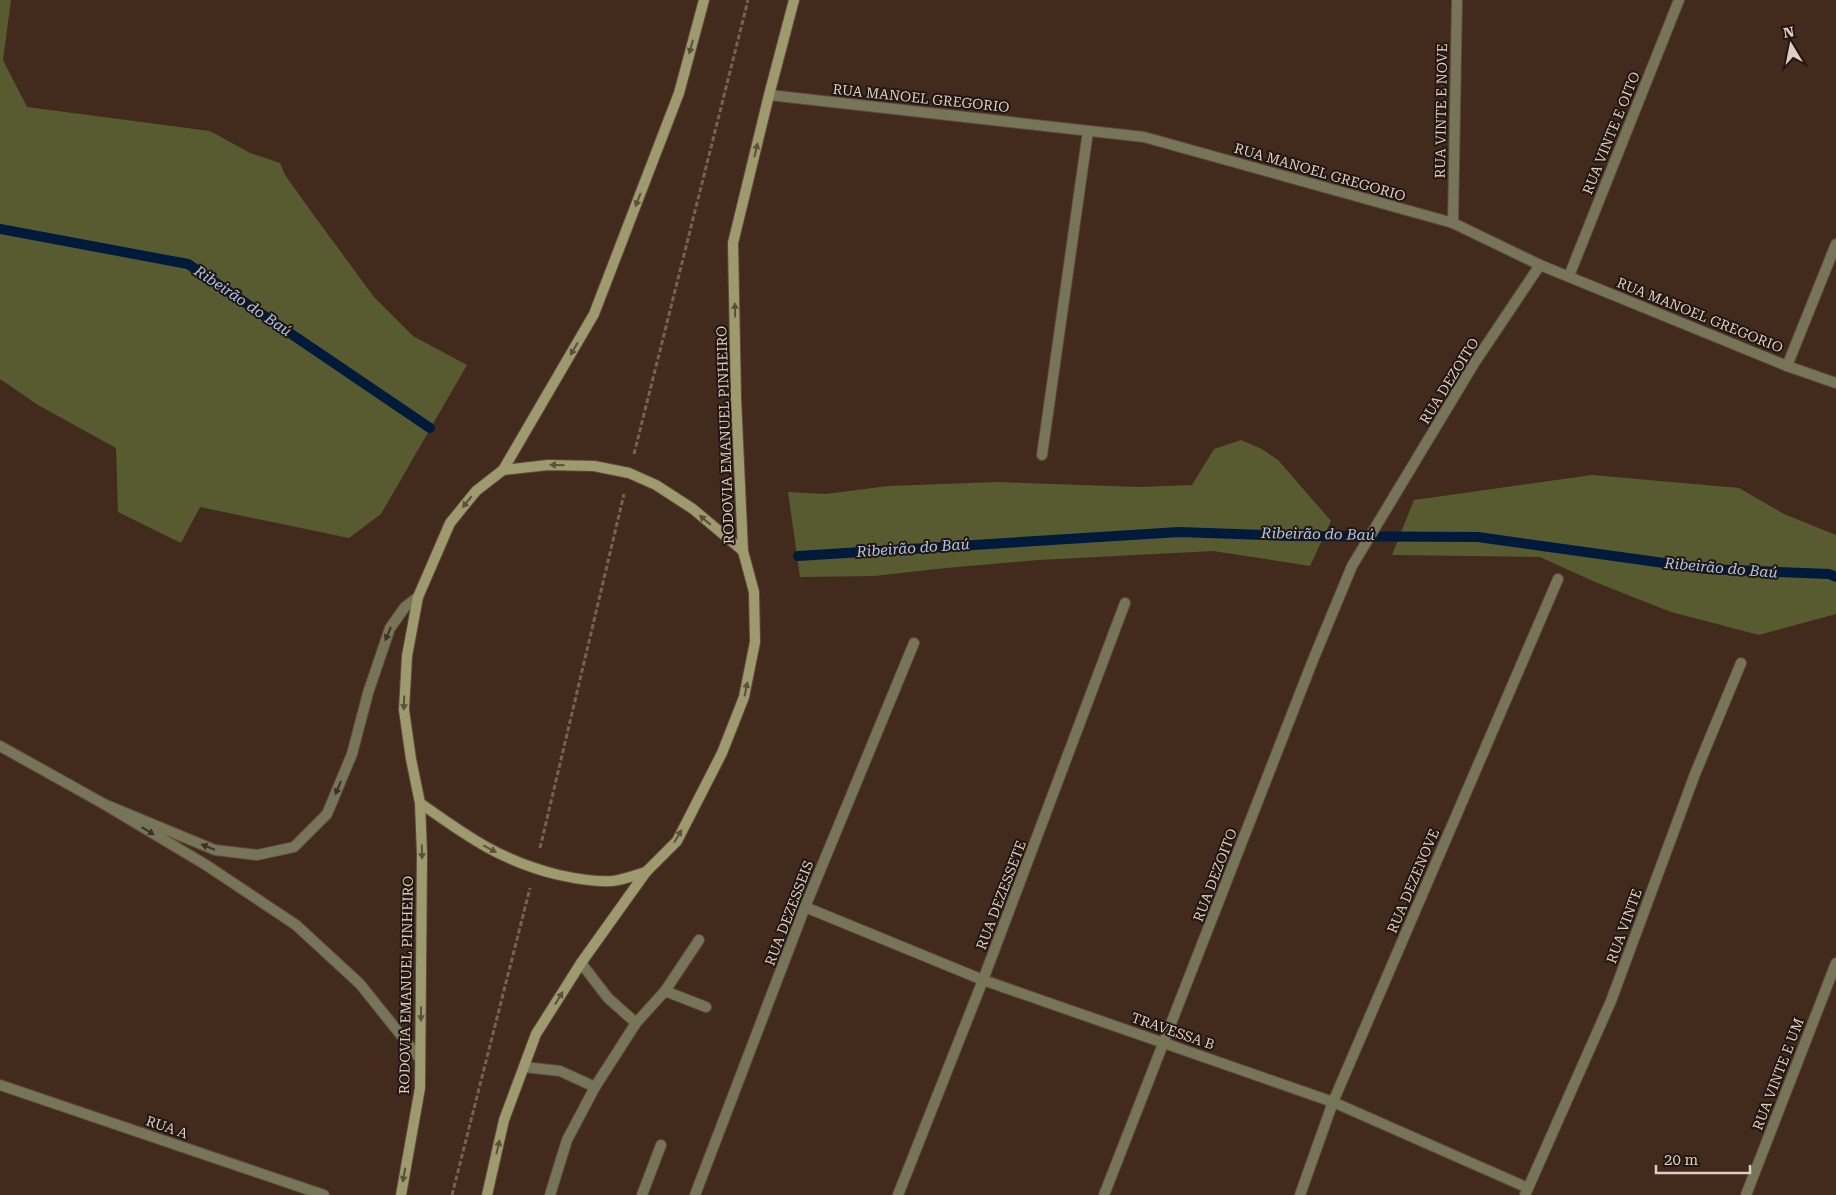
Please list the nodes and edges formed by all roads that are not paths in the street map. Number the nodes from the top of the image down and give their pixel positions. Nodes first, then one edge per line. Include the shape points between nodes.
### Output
1 (704, 0) edge
2 (794, 0) edge
3 (1456, 0) edge
4 (1679, 0) edge
5 (769, 95) junction
6 (1088, 131) junction
7 (1453, 223) junction
8 (1836, 244) edge
9 (1540, 265) junction
10 (1569, 276) junction
11 (1786, 366) junction
12 (1836, 383) edge
13 (1042, 456) dead end
14 (503, 470) junction
15 (743, 551) junction
16 (1558, 579) dead end
17 (418, 597) junction
18 (1125, 603) dead end
19 (914, 643) dead end
20 (1741, 663) dead end
21 (0, 746) edge
22 (420, 803) junction
23 (104, 804) junction
24 (646, 872) junction
25 (805, 907) junction
26 (699, 940) dead end
27 (581, 963) junction
28 (1836, 963) edge
29 (983, 980) junction
30 (665, 991) junction
31 (706, 1006) dead end
32 (636, 1023) junction
33 (1164, 1042) junction
34 (420, 1059) junction
35 (524, 1067) junction
36 (0, 1085) edge
37 (595, 1087) junction
38 (1333, 1102) junction
39 (661, 1146) dead end
40 (1527, 1192) edge
41 (324, 1195) edge
42 (401, 1195) edge
43 (487, 1195) edge
44 (550, 1195) edge
45 (642, 1195) edge
46 (695, 1195) edge
47 (898, 1195) edge
48 (1104, 1195) edge
49 (1300, 1195) edge
50 (1746, 1195) edge

1 -> 14 main road via 679,93 594,314
2 - 5 main road, RODOVIA EMANUEL PINHEIRO
3 - 7 street, RUA VINTE E NOVE
4 - 10 street, RUA VINTE E OITO
5 - 6 street, RUA MANOEL GREGORIO
15 -> 5 main road, RODOVIA EMANUEL PINHEIRO via 736,398 734,243
6 - 7 street, RUA MANOEL GREGORIO via 1144,137
6 - 13 street
7 - 9 street, RUA MANOEL GREGORIO
8 - 11 street
9 - 10 street, RUA MANOEL GREGORIO
9 - 33 street, RUA DEZOITO via 1475,362 1352,566
10 - 11 street, RUA MANOEL GREGORIO
11 - 12 street, RUA MANOEL GREGORIO
15 -> 14 main road via 693,509 656,485 629,473 594,466 548,465
14 -> 17 main road, RODOVIA EMANUEL PINHEIRO via 476,491 450,523
24 -> 15 main road, RODOVIA EMANUEL PINHEIRO via 677,841 722,753 744,698 755,642 754,592
16 - 38 street, RUA DEZENOVE
17 -> 22 main road, RODOVIA EMANUEL PINHEIRO via 407,656 404,710
17 -> 23 street via 405,607 390,628 352,754 327,814 294,847 257,854 215,850
18 - 29 street, RUA DEZESSETE
19 - 25 street, RUA DEZESSEIS
20 - 40 street, RUA VINTE via 1695,774 1611,1001
21 - 23 street
22 -> 24 main road via 474,841 535,869 585,881 614,881
22 -> 34 main road, RODOVIA EMANUEL PINHEIRO
23 -> 34 street via 206,865 296,925 360,984
24 - 27 main road, RODOVIA EMANUEL PINHEIRO
25 - 29 street, TRAVESSA B
25 - 46 street, RUA DEZESSEIS
26 - 30 street
27 - 32 street via 608,998
35 -> 27 main road, RODOVIA EMANUEL PINHEIRO via 536,1034
28 - 50 street, RUA VINTE E UM
29 - 33 street, TRAVESSA B
29 - 47 street, RUA DEZESSETE
30 - 31 street
30 - 32 street
32 - 37 street
33 - 38 street, TRAVESSA B
33 - 48 street, RUA DEZOITO
34 -> 42 main road, RODOVIA EMANUEL PINHEIRO via 420,1088
35 - 37 street via 560,1071
43 -> 35 main road, RODOVIA EMANUEL PINHEIRO via 504,1120
36 - 41 street, RUA A
37 - 44 street via 567,1140
38 - 40 street, TRAVESSA B
38 - 49 street, RUA DEZENOVE
39 - 45 street

